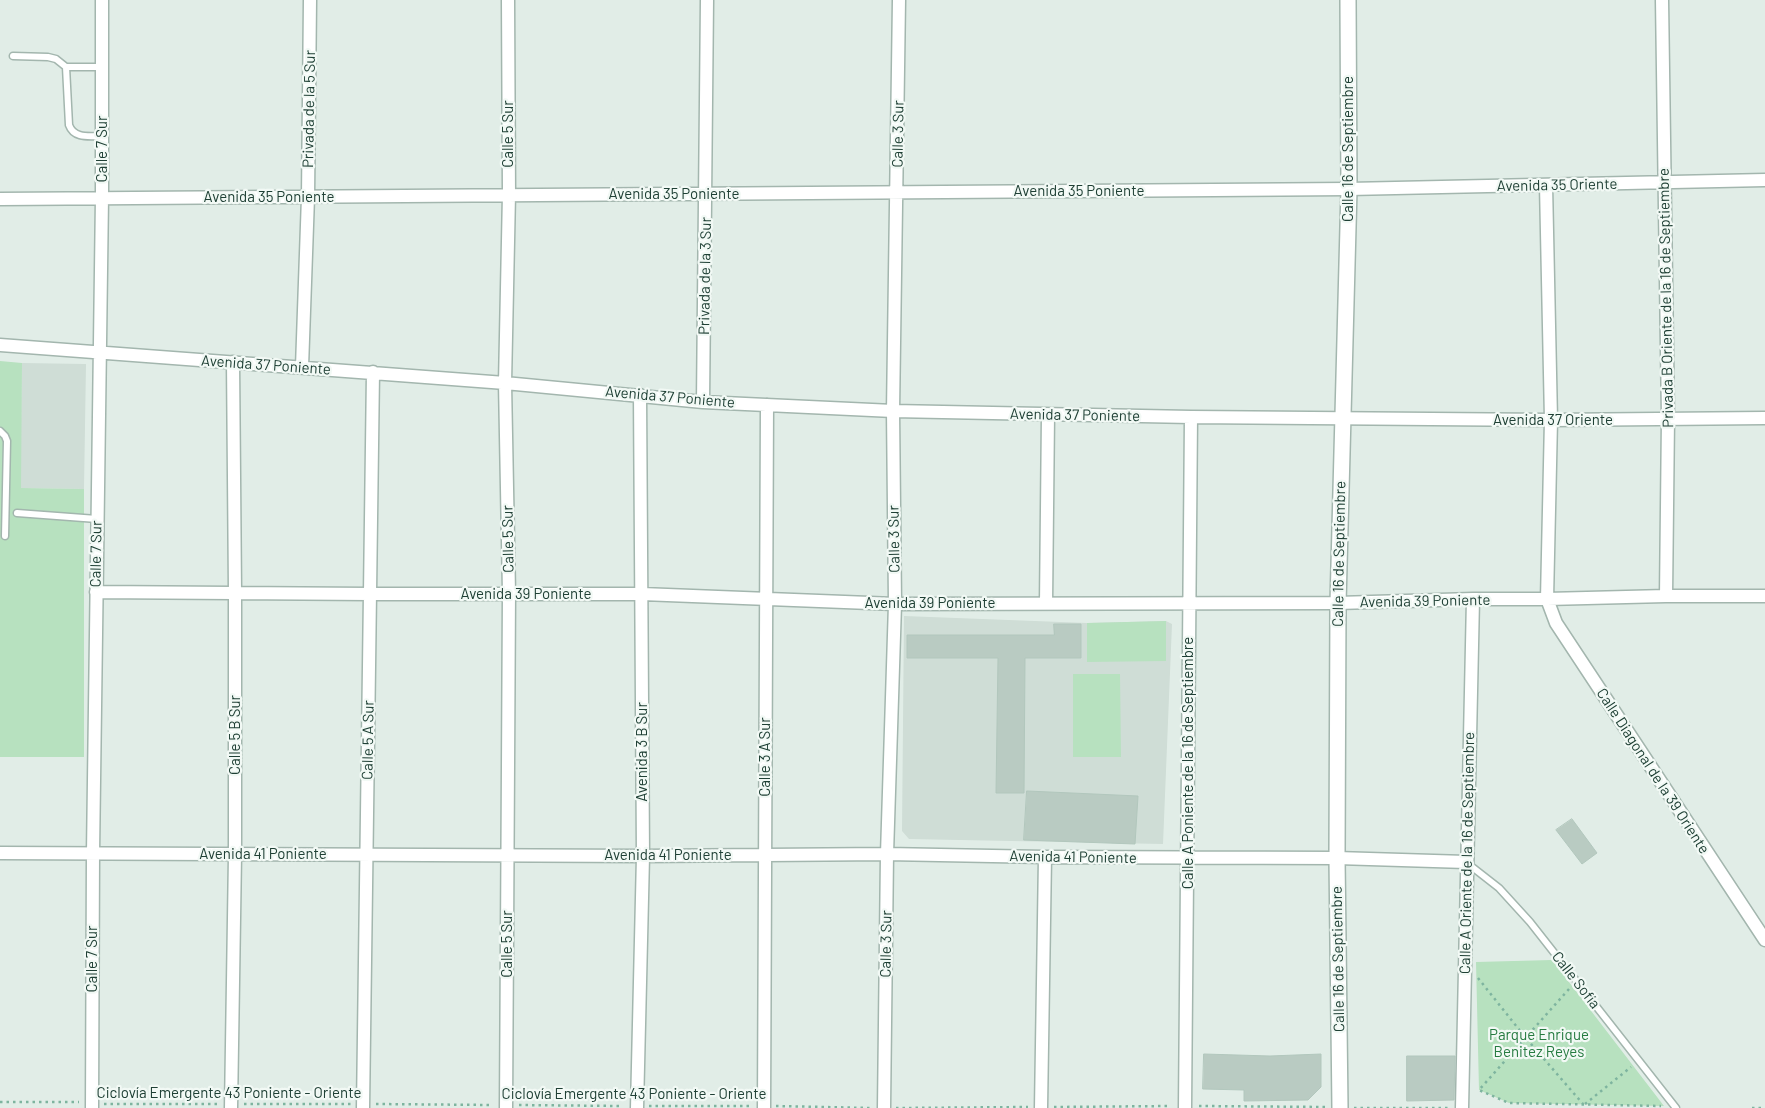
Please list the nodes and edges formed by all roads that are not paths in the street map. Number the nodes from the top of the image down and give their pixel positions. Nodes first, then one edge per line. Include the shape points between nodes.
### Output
1 (102, 0) edge
2 (310, 0) edge
3 (508, 0) edge
4 (707, 0) edge
5 (899, 0) edge
6 (1348, 0) edge
7 (1662, 0) edge
8 (13, 56) dead end
9 (102, 67) junction
10 (66, 68) junction
11 (102, 136) junction
12 (1765, 180) edge
13 (1665, 182) junction
14 (1546, 185) junction
15 (1349, 189) junction
16 (897, 193) junction
17 (509, 194) junction
18 (706, 194) junction
19 (308, 196) junction
20 (102, 197) junction
21 (0, 199) edge
22 (0, 345) edge
23 (99, 353) junction
24 (233, 362) junction
25 (302, 367) junction
26 (373, 372) junction
27 (505, 383) junction
28 (640, 395) junction
29 (703, 402) junction
30 (767, 405) junction
31 (893, 411) junction
32 (1048, 415) junction
33 (1191, 417) junction
34 (1342, 418) junction
35 (1668, 418) junction
36 (1765, 418) edge
37 (1551, 420) junction
38 (0, 431) edge
39 (17, 513) dead end
40 (97, 519) junction
41 (5, 536) dead end
42 (96, 592) junction
43 (235, 592) junction
44 (509, 593) junction
45 (370, 594) junction
46 (642, 594) junction
47 (1666, 596) junction
48 (1765, 596) edge
49 (765, 599) junction
50 (1473, 599) junction
51 (1547, 599) junction
52 (1046, 602) junction
53 (1189, 603) junction
54 (1338, 603) junction
55 (895, 604) junction
56 (0, 853) edge
57 (93, 853) junction
58 (367, 854) junction
59 (887, 854) junction
60 (235, 855) junction
61 (507, 855) junction
62 (765, 855) junction
63 (643, 856) junction
64 (1045, 857) junction
65 (1188, 858) junction
66 (1337, 858) junction
67 (1466, 862) junction
68 (1765, 940) edge
69 (92, 1106) edge
70 (231, 1106) edge
71 (363, 1106) edge
72 (506, 1106) edge
73 (637, 1107) edge
74 (764, 1107) edge
75 (1041, 1107) edge
76 (1185, 1107) edge
77 (884, 1108) edge
78 (1340, 1108) edge
79 (1462, 1108) edge
80 (1676, 1108) edge

1 - 9 street, Calle 7 Sur
2 - 19 street, Privada de la 5 Sur
3 - 17 street, Calle 5 Sur
4 - 18 street, Privada de la 3 Sur
5 - 16 street, Calle 3 Sur
6 - 15 street, Calle 16 de Septiembre
7 - 13 street, Privada B Oriente de la 16 de Septiembre
8 - 10 lane via 48,57
9 - 10 lane
9 - 11 street, Calle 7 Sur
10 - 11 lane via 71,130 80,136
11 - 20 street, Calle 7 Sur
12 - 13 street, Avenida 35 Oriente
13 - 14 street, Avenida 35 Oriente
13 - 35 street, Privada B Oriente de la 16 de Septiembre
14 - 15 street, Avenida 35 Oriente
14 - 37 street
15 - 16 street, Avenida 35 Poniente
15 - 34 street, Calle 16 de Septiembre
16 - 18 street, Avenida 35 Poniente
16 - 31 street, Calle 3 Sur
17 - 18 street, Avenida 35 Poniente
17 - 19 street, Avenida 35 Poniente
17 - 27 street, Calle 5 Sur
18 - 29 street, Privada de la 3 Sur
19 - 20 street, Avenida 35 Poniente
19 - 25 street, Privada de la 5 Sur
20 - 21 street, Avenida 35 Poniente
20 - 23 street, Calle 7 Sur
22 - 23 street, Avenida 37 Poniente
23 - 24 street, Avenida 37 Poniente
23 - 40 street, Calle 7 Sur
24 - 25 street, Avenida 37 Poniente
24 - 43 street, Calle 5 B Sur
25 - 26 street, Avenida 37 Poniente
26 - 27 street, Avenida 37 Poniente
26 - 45 street, Calle 5 A Sur
27 - 28 street, Avenida 37 Poniente
27 - 44 street, Calle 5 Sur
28 - 29 street, Avenida 37 Poniente
28 - 46 street, Avenida 3 B Sur
29 - 30 street, Avenida 37 Poniente
30 - 31 street, Avenida 37 Poniente
30 - 49 street, Calle 3 A Sur
31 - 32 street, Avenida 37 Poniente
31 - 55 street, Calle 3 Sur
32 - 33 street, Avenida 37 Poniente
32 - 52 street
33 - 34 street, Avenida 37 Poniente
33 - 53 street, Calle A Poniente de la 16 de Septiembre
34 - 37 street, Avenida 37 Oriente
34 - 54 street, Calle 16 de Septiembre
35 - 36 street, Avenida 37 Oriente
35 - 37 street, Avenida 37 Oriente
35 - 47 street, Privada B Oriente de la 16 de Septiembre
37 - 51 street
38 - 41 lane via 6,441
39 - 40 lane
40 - 42 street, Calle 7 Sur
42 - 43 street, Avenida 39 Poniente
42 - 57 street, Calle 7 Sur
43 - 45 street, Avenida 39 Poniente
43 - 60 street, Calle 5 B Sur
44 - 45 street, Avenida 39 Poniente
44 - 46 street, Avenida 39 Poniente
44 - 61 street, Calle 5 Sur
45 - 58 street, Calle 5 A Sur
46 - 49 street, Avenida 39 Poniente
46 - 63 street, Avenida 3 B Sur
47 - 48 street, Avenida 39 Poniente
47 - 51 street, Avenida 39 Poniente
49 - 55 street, Avenida 39 Poniente
49 - 62 street, Calle 3 A Sur
50 - 51 street, Avenida 39 Poniente
50 - 54 street, Avenida 39 Poniente
50 - 67 street, Calle A Oriente de la 16 de Septiembre
51 - 68 street, Calle Diagonal de la 39 Oriente via 1556,623
52 - 53 street, Avenida 39 Poniente
52 - 55 street, Avenida 39 Poniente
53 - 54 street, Avenida 39 Poniente
53 - 65 street, Calle A Poniente de la 16 de Septiembre
54 - 66 street, Calle 16 de Septiembre
55 - 59 street, Calle 3 Sur
56 - 57 street, Avenida 41 Poniente
57 - 60 street, Avenida 41 Poniente
57 - 69 street, Calle 7 Sur
58 - 60 street, Avenida 41 Poniente
58 - 61 street, Avenida 41 Poniente
58 - 71 street, Calle 5 A Sur
59 - 62 street, Avenida 41 Poniente
59 - 64 street, Avenida 41 Poniente
59 - 77 street, Calle 3 Sur
60 - 70 street, Calle 5 B Sur
61 - 63 street, Avenida 41 Poniente
61 - 72 street, Calle 5 Sur
62 - 63 street, Avenida 41 Poniente
62 - 74 street, Calle 3 A Sur
63 - 73 street, Avenida 3 B Sur
64 - 65 street, Avenida 41 Poniente
64 - 75 street
65 - 66 street, Avenida 41 Poniente
65 - 76 street, Calle A Poniente de la 16 de Septiembre
66 - 67 street, Avenida 41 Poniente
66 - 78 street, Calle 16 de Septiembre
67 - 79 street, Calle A Oriente de la 16 de Septiembre
67 - 80 lane, Calle Sofía via 1499,888 1530,922

